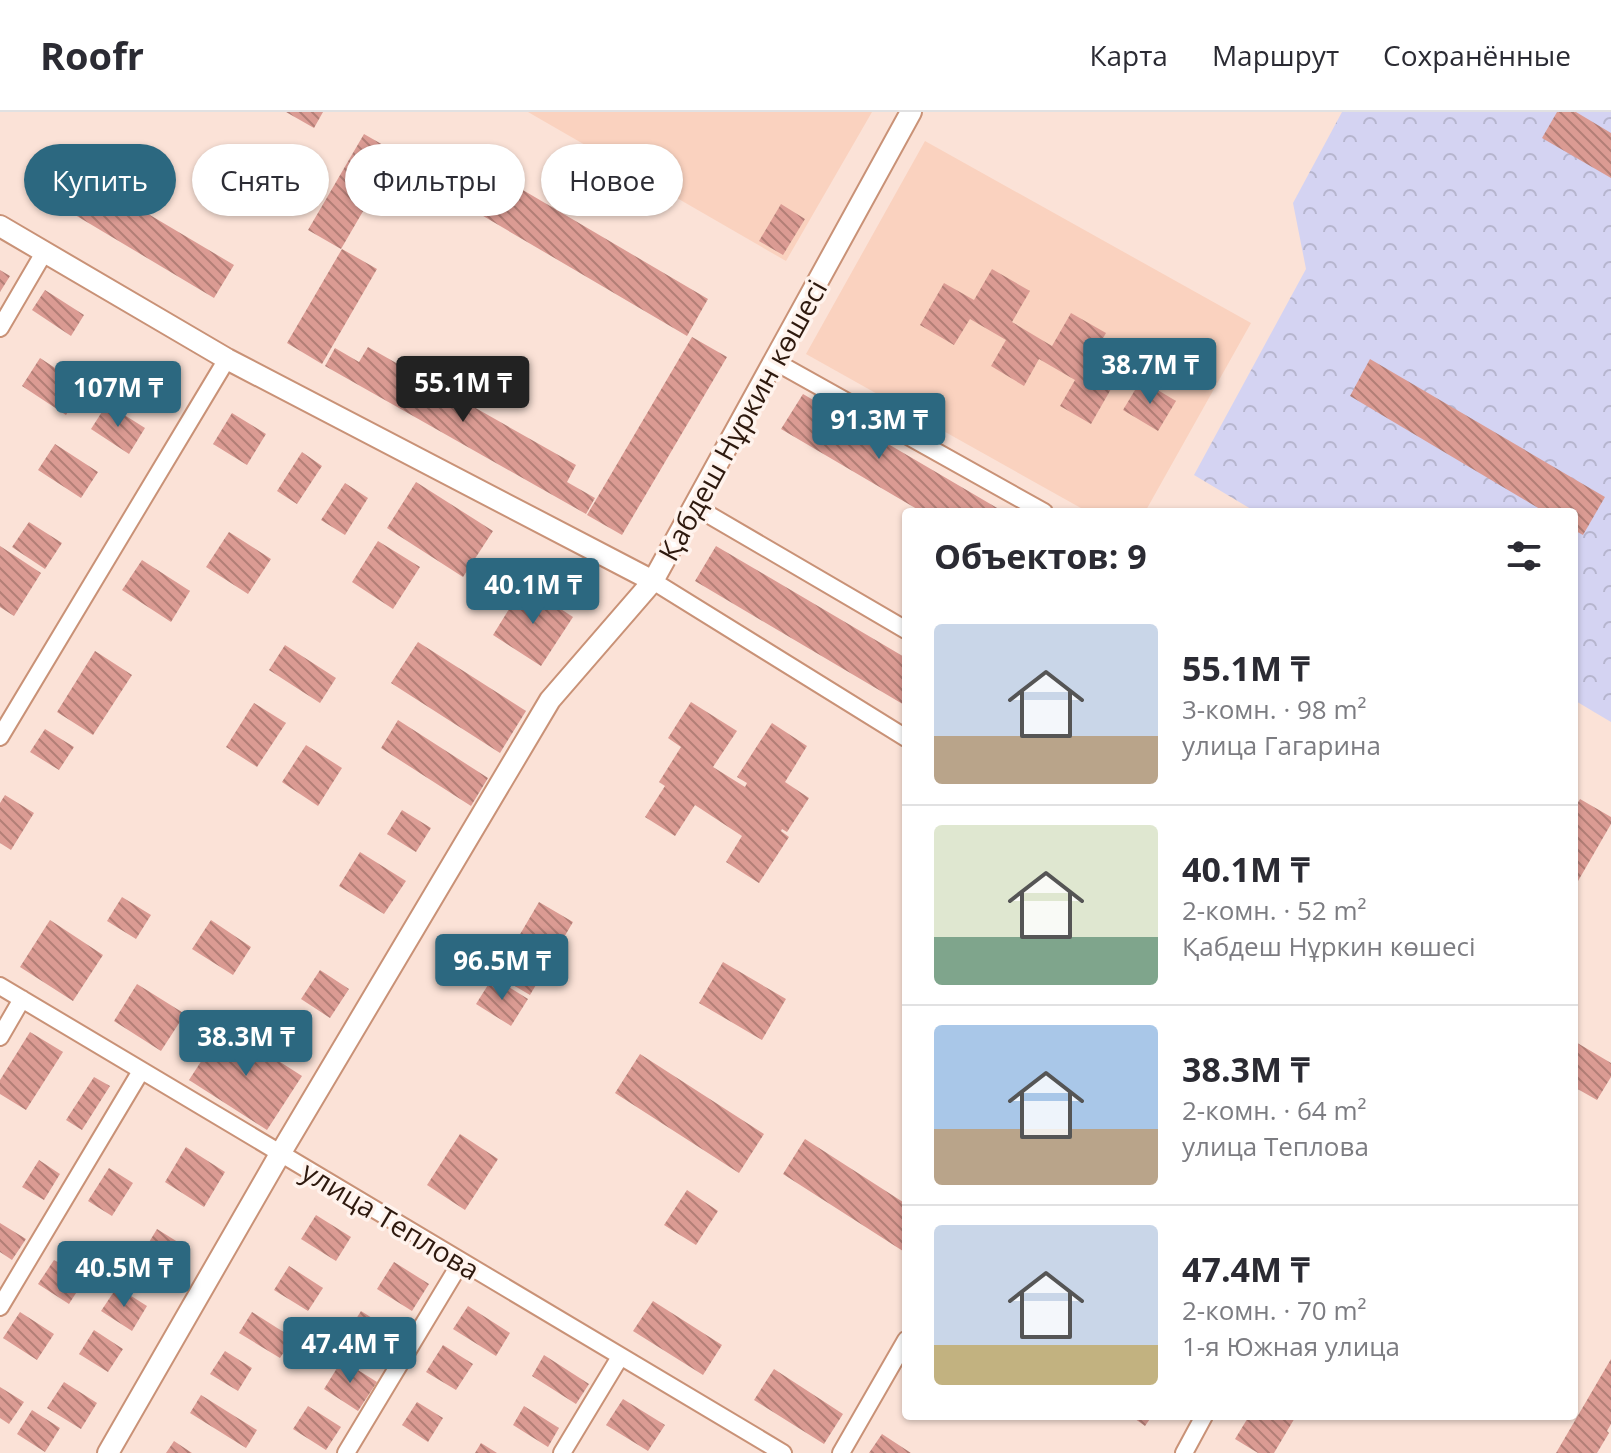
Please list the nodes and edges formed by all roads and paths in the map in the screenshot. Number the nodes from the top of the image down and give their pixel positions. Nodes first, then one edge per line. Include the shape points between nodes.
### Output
1 (911, 112) edge
2 (0, 226) edge
3 (45, 251) junction
4 (0, 328) edge
5 (227, 359) junction
6 (774, 361) junction
7 (694, 506) junction
8 (1037, 508) edge
9 (653, 581) junction
10 (902, 628) edge
11 (902, 736) edge
12 (0, 737) edge
13 (0, 986) edge
14 (22, 999) junction
15 (0, 1037) edge
16 (141, 1071) junction
17 (280, 1154) junction
18 (461, 1262) junction
19 (0, 1307) edge
20 (902, 1347) edge
21 (620, 1357) junction
22 (1202, 1420) edge
23 (781, 1452) edge
24 (108, 1453) edge
25 (346, 1453) edge
26 (562, 1453) edge
27 (841, 1453) edge
28 (1184, 1453) edge

1 - 6 street, Қабдеш Нұркин көшесі
2 - 3 street
3 - 4 street
3 - 5 street
5 - 9 street
5 - 12 street
6 - 7 street, Қабдеш Нұркин көшесі
6 - 8 street
7 - 9 street, Қабдеш Нұркин көшесі
7 - 10 street
9 - 11 street
9 - 17 street, Қабдеш Нұркин көшесі via 550,700
13 - 14 street, улица Теплова
14 - 15 street
14 - 16 street, улица Теплова
16 - 17 street, улица Теплова
16 - 19 street
17 - 18 street, улица Теплова
17 - 24 street, Қабдеш Нұркин көшесі
18 - 21 street, улица Теплова
18 - 25 street
20 - 27 street
21 - 23 street, улица Теплова
21 - 26 street
22 - 28 street

